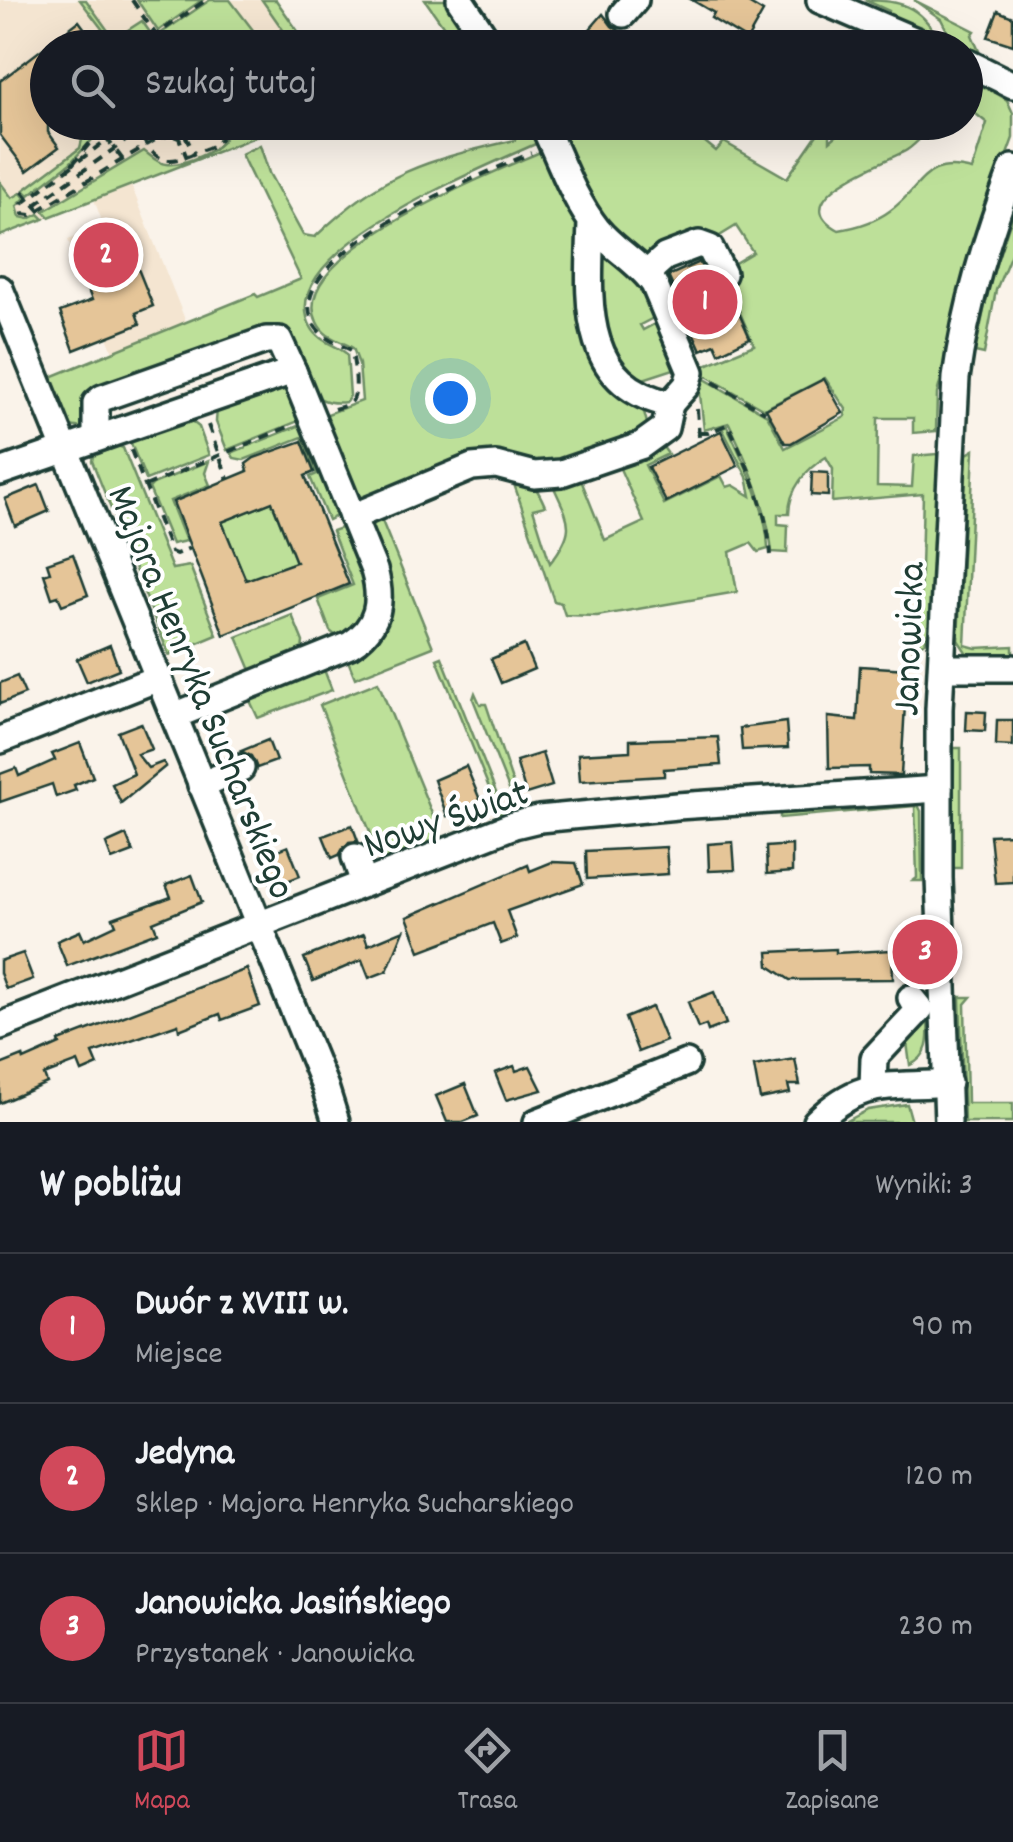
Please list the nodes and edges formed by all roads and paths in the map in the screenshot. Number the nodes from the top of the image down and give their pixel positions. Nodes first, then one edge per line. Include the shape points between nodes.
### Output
1 (132, 0) edge
2 (206, 0) edge
3 (460, 0) edge
4 (820, 0) edge
5 (153, 30) edge
6 (163, 30) edge
7 (480, 30) edge
8 (890, 30) edge
9 (983, 70) edge
10 (1013, 85) edge
11 (92, 140) edge
12 (107, 140) joint
13 (127, 140) edge
14 (144, 140) edge
15 (155, 140) edge
16 (183, 140) edge
17 (185, 140) edge
18 (220, 140) edge
19 (534, 140) edge
20 (550, 140) edge
21 (147, 145) junction
22 (114, 149) junction
23 (194, 153) junction
24 (187, 158) junction
25 (123, 160) junction
26 (72, 166) junction
27 (1013, 168) edge
28 (22, 192) dead end
29 (29, 199) junction
30 (34, 205) junction
31 (40, 210) junction
32 (46, 218) dead end
33 (590, 220) junction
34 (647, 273) junction
35 (723, 274) dead end
36 (0, 289) edge
37 (294, 371) junction
38 (690, 372) junction
39 (670, 404) junction
40 (203, 412) dead end
41 (765, 412) dead end
42 (312, 418) junction
43 (699, 432) dead end
44 (96, 438) junction
45 (126, 438) dead end
46 (65, 448) junction
47 (219, 456) junction
48 (0, 472) edge
49 (228, 479) dead end
50 (144, 486) junction
51 (352, 518) junction
52 (190, 548) dead end
53 (770, 554) dead end
54 (942, 668) junction
55 (1013, 668) edge
56 (158, 678) junction
57 (174, 716) junction
58 (0, 740) edge
59 (241, 768) dead end
60 (201, 785) junction
61 (939, 788) junction
62 (354, 857) dead end
63 (364, 884) junction
64 (259, 924) junction
65 (911, 998) dead end
66 (0, 1026) edge
67 (686, 1063) dead end
68 (948, 1084) junction
69 (872, 1088) junction
70 (336, 1122) edge
71 (536, 1122) edge
72 (816, 1122) edge
73 (948, 1122) edge

1 - 5 path
2 - 6 path
3 - 7 street
4 - 8 street
9 - 10 street
11 - 26 path
12 - 22 path
12 - 26 path
13 - 22 path
14 - 21 path
15 - 21 path
16 - 24 path
17 - 23 path
18 - 23 path
19 - 42 path via 404,210 318,280 312,320 353,354 355,396
20 - 33 street
21 - 24 path via 159,159
21 - 25 path
22 - 25 path
22 - 30 path
23 - 24 path
25 - 31 path
26 - 29 path
27 - 54 street, Janowicka via 978,265 938,446
28 - 29 path
29 - 30 path
29 - 31 path via 20,207 23,214
30 - 31 path
31 - 32 path
33 - 34 street
33 - 39 street via 596,341 628,387
34 - 35 street via 700,244 710,248
34 - 38 street
36 - 46 street, Majora Henryka Sucharskiego
37 - 42 street
37 - 44 street
37 - 44 street via 279,340 266,340 102,398 96,402
38 - 39 street
38 - 41 path
39 - 51 street via 665,428 640,446 547,476 472,467
40 - 47 path
42 - 47 path
42 - 51 street
43 - 53 path via 728,424 753,478
44 - 46 street
45 - 50 path
46 - 48 street
46 - 56 street, Majora Henryka Sucharskiego
47 - 49 path
47 - 50 path
50 - 52 path via 172,552
51 - 57 street via 380,594 366,632 350,645
54 - 55 street
54 - 61 street, Janowicka
56 - 57 street, Majora Henryka Sucharskiego
56 - 58 street
57 - 60 street, Majora Henryka Sucharskiego
59 - 60 street
60 - 64 street, Majora Henryka Sucharskiego
61 - 63 street, Nowy Świat via 852,783 539,819
61 - 68 street, Janowicka
62 - 63 street
63 - 64 street, Nowy Świat
64 - 66 street, Nowy Świat
64 - 70 street, Majora Henryka Sucharskiego
65 - 69 street via 920,1009 874,1058
67 - 71 street
68 - 69 street
68 - 73 street, Janowicka
69 - 72 street via 849,1095

